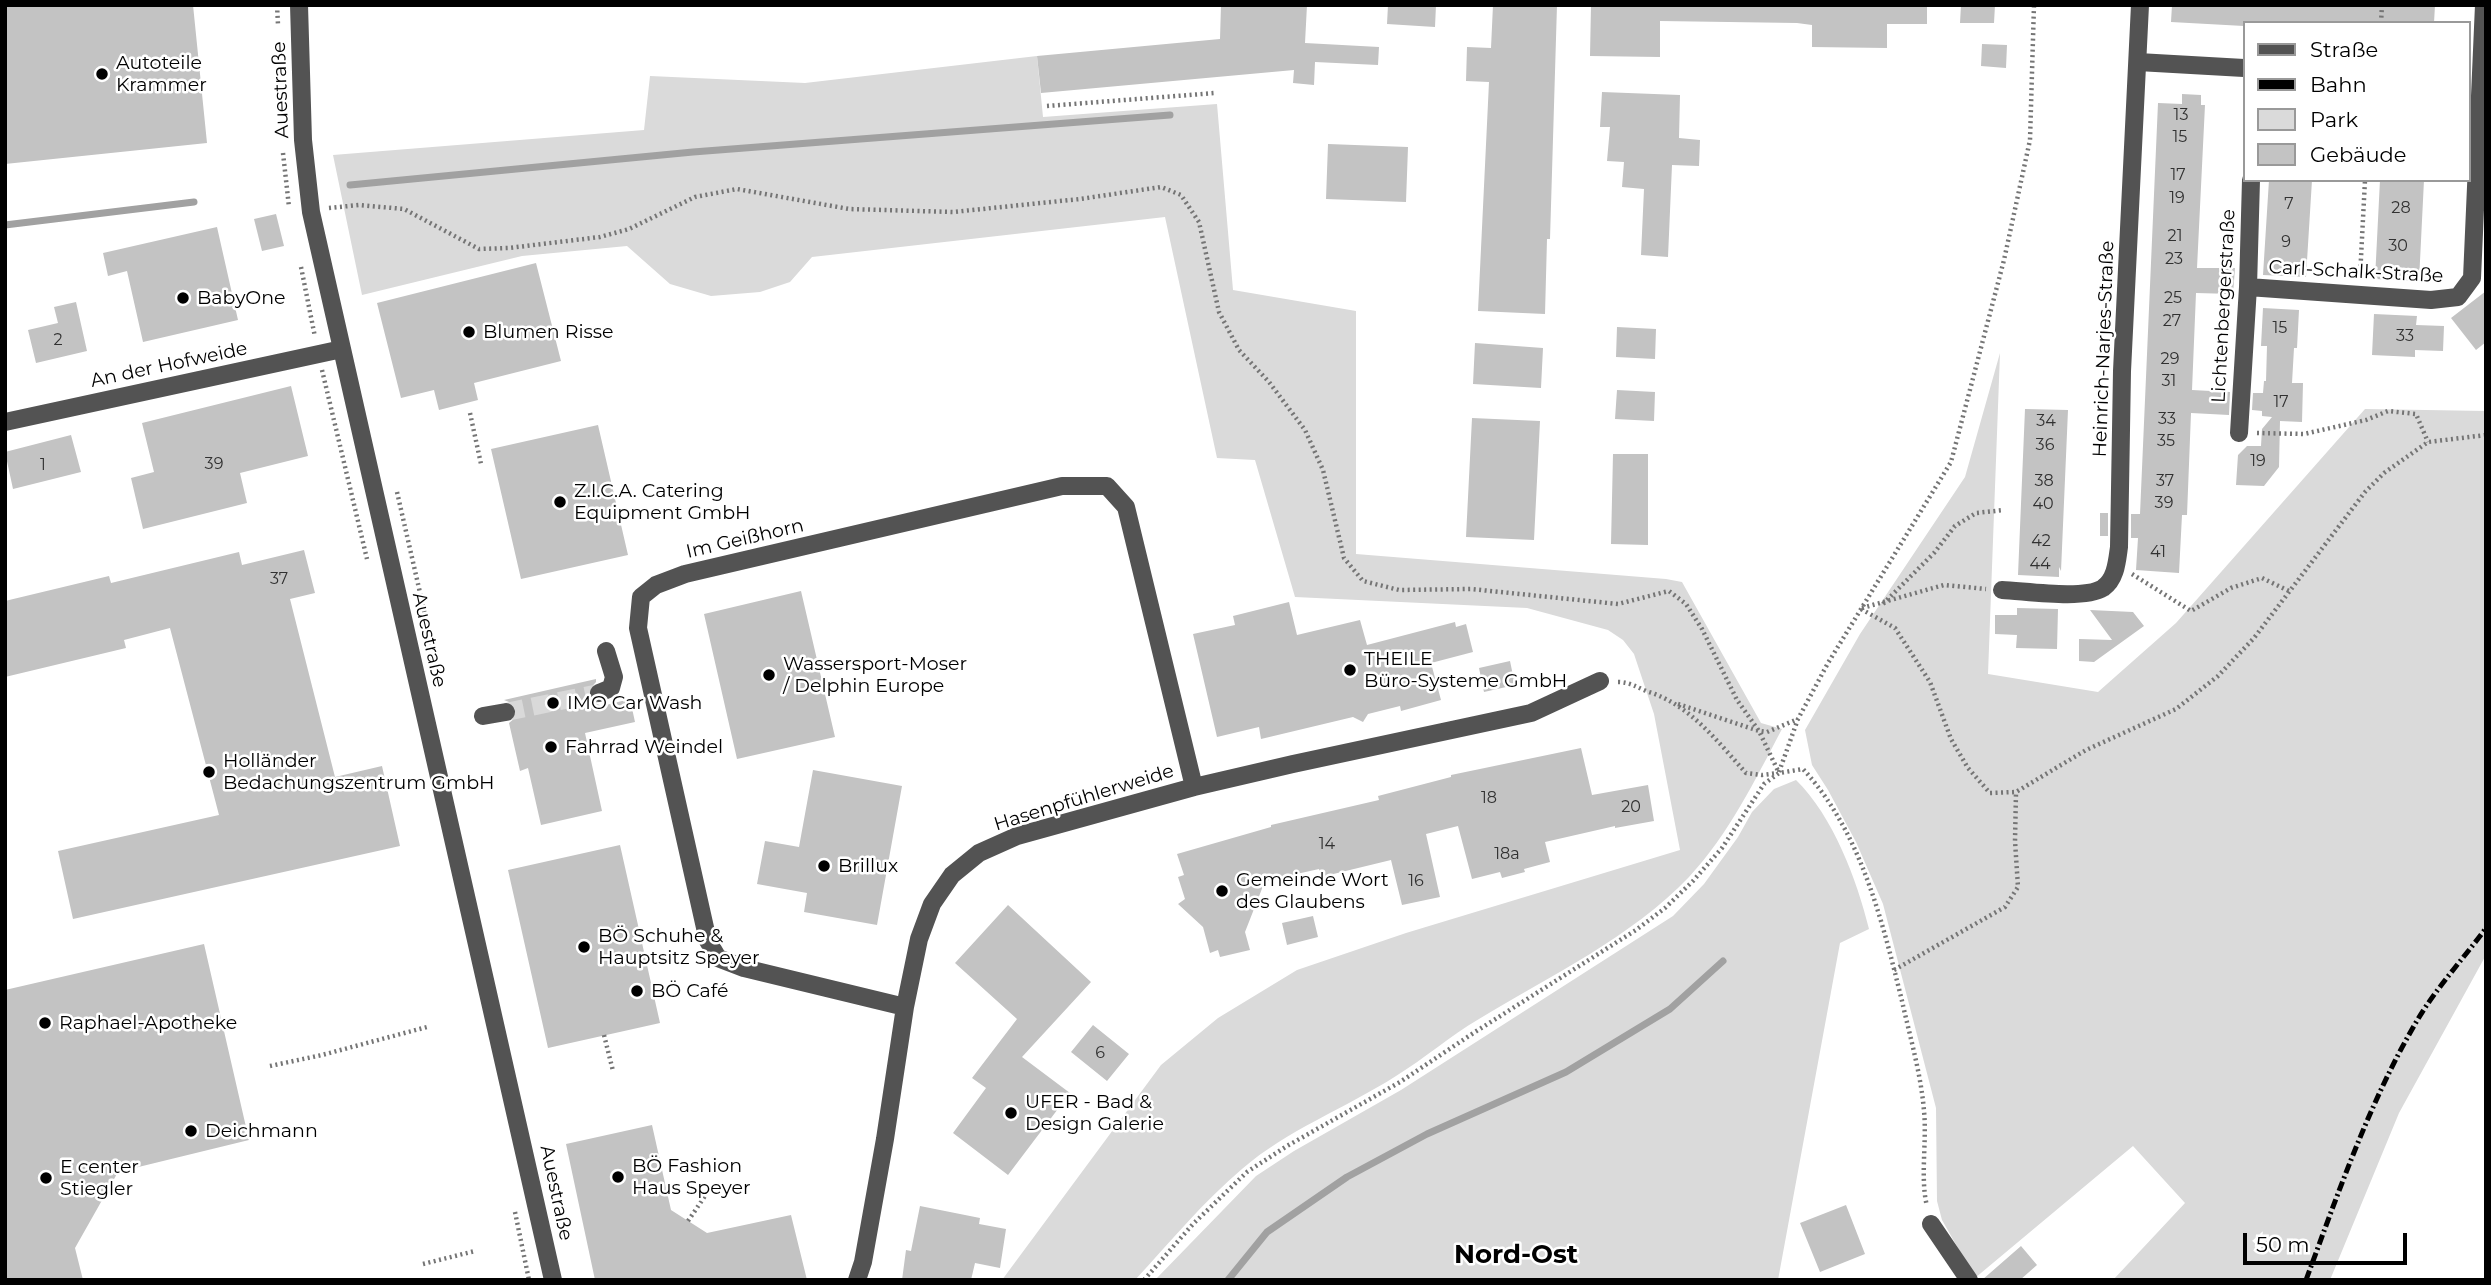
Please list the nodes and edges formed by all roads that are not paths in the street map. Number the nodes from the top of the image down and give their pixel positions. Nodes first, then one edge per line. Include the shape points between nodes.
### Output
1 (299, 5) edge
2 (2140, 5) edge
3 (2484, 5) edge
4 (2138, 62) junction
5 (2242, 68) edge
6 (2475, 78) edge
7 (2251, 182) edge
8 (2248, 287) junction
9 (342, 349) junction
10 (5, 422) edge
11 (2239, 433) road end
12 (2002, 590) road end
13 (607, 650) dead end
14 (1600, 681) road end
15 (599, 693) dead end
16 (506, 712) tunnel mouth
17 (482, 716) dead end
18 (1194, 787) junction
19 (905, 1007) junction
20 (1931, 1224) road end
21 (553, 1280) edge
22 (857, 1280) edge
23 (1969, 1280) edge

1 - 9 street, Auestraße via 303,140 311,212
2 - 4 street, Heinrich-Narjes-Straße
3 - 6 street, Carl-Schalk-Straße
4 - 5 street
4 - 12 street, Heinrich-Narjes-Straße via 2117,564 2112,578 2092,592
6 - 8 street, Carl-Schalk-Straße via 2472,278 2458,297 2431,300
7 - 8 street, Lichtenbergerstraße
8 - 11 street, Lichtenbergerstraße
9 - 10 street, An der Hofweide
9 - 21 street, Auestraße
13 - 15 street via 614,677 611,688
14 - 18 street, Hasenpfühlerweide via 1531,713
16 - 17 street
18 - 19 street, Hasenpfühlerweide via 1017,836 979,853 952,875 932,904 919,939
18 - 19 street, Im Geißhorn via 1126,507 1107,486 1062,486 685,574 656,585 641,597 638,628 708,941 718,958
19 - 22 street, Hasenpfühlerweide
20 - 23 street

